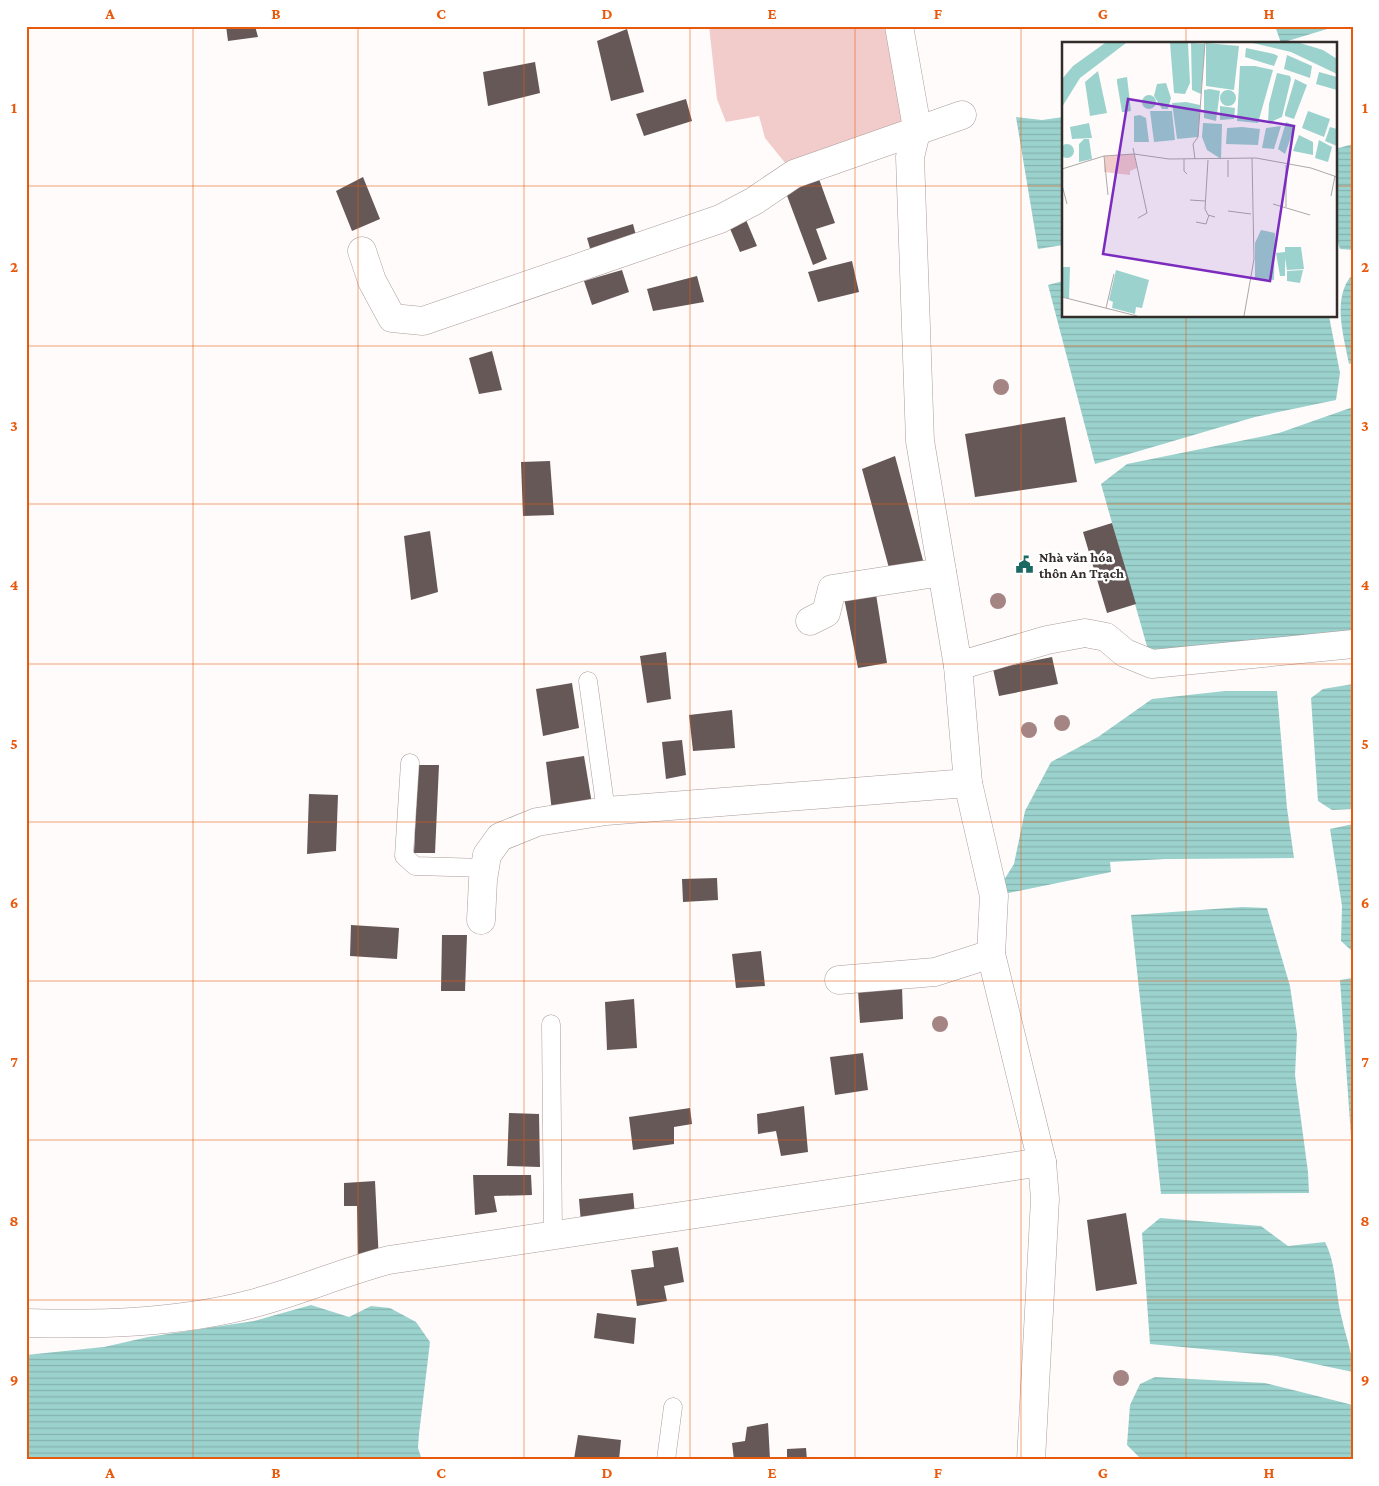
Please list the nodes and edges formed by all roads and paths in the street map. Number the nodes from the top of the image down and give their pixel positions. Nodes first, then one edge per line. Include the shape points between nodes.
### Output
1 (899, 26) edge
2 (962, 116) dead end
3 (916, 131) junction
4 (362, 251) dead end
5 (942, 572) junction
6 (810, 621) dead end
7 (1353, 644) edge
8 (958, 666) junction
9 (588, 681) dead end
10 (410, 763) dead end
11 (968, 782) junction
12 (606, 811) junction
13 (485, 868) junction
14 (481, 920) dead end
15 (991, 954) junction
16 (839, 980) dead end
17 (551, 1024) dead end
18 (1042, 1162) junction
19 (553, 1235) junction
20 (26, 1323) edge
21 (672, 1407) dead end
22 (666, 1460) edge
23 (1031, 1460) edge

1 - 3 street
2 - 3 street
3 - 4 street via 794,174 720,219 422,322 392,318 372,281
3 - 5 street via 910,157 920,441
5 - 6 street via 832,589 826,613
5 - 8 street
7 - 8 street via 1152,664 1125,653 1106,637 1085,633 1048,640
8 - 11 street
9 - 12 lane
10 - 13 lane via 404,856 416,866
11 - 12 street
11 - 15 street via 994,896
12 - 13 street via 537,822 500,837 488,855
13 - 14 street
15 - 16 street via 934,972
15 - 18 street
17 - 19 lane
18 - 19 street
18 - 23 street via 1045,1199
19 - 20 street via 389,1260 249,1304 178,1317
21 - 22 lane

